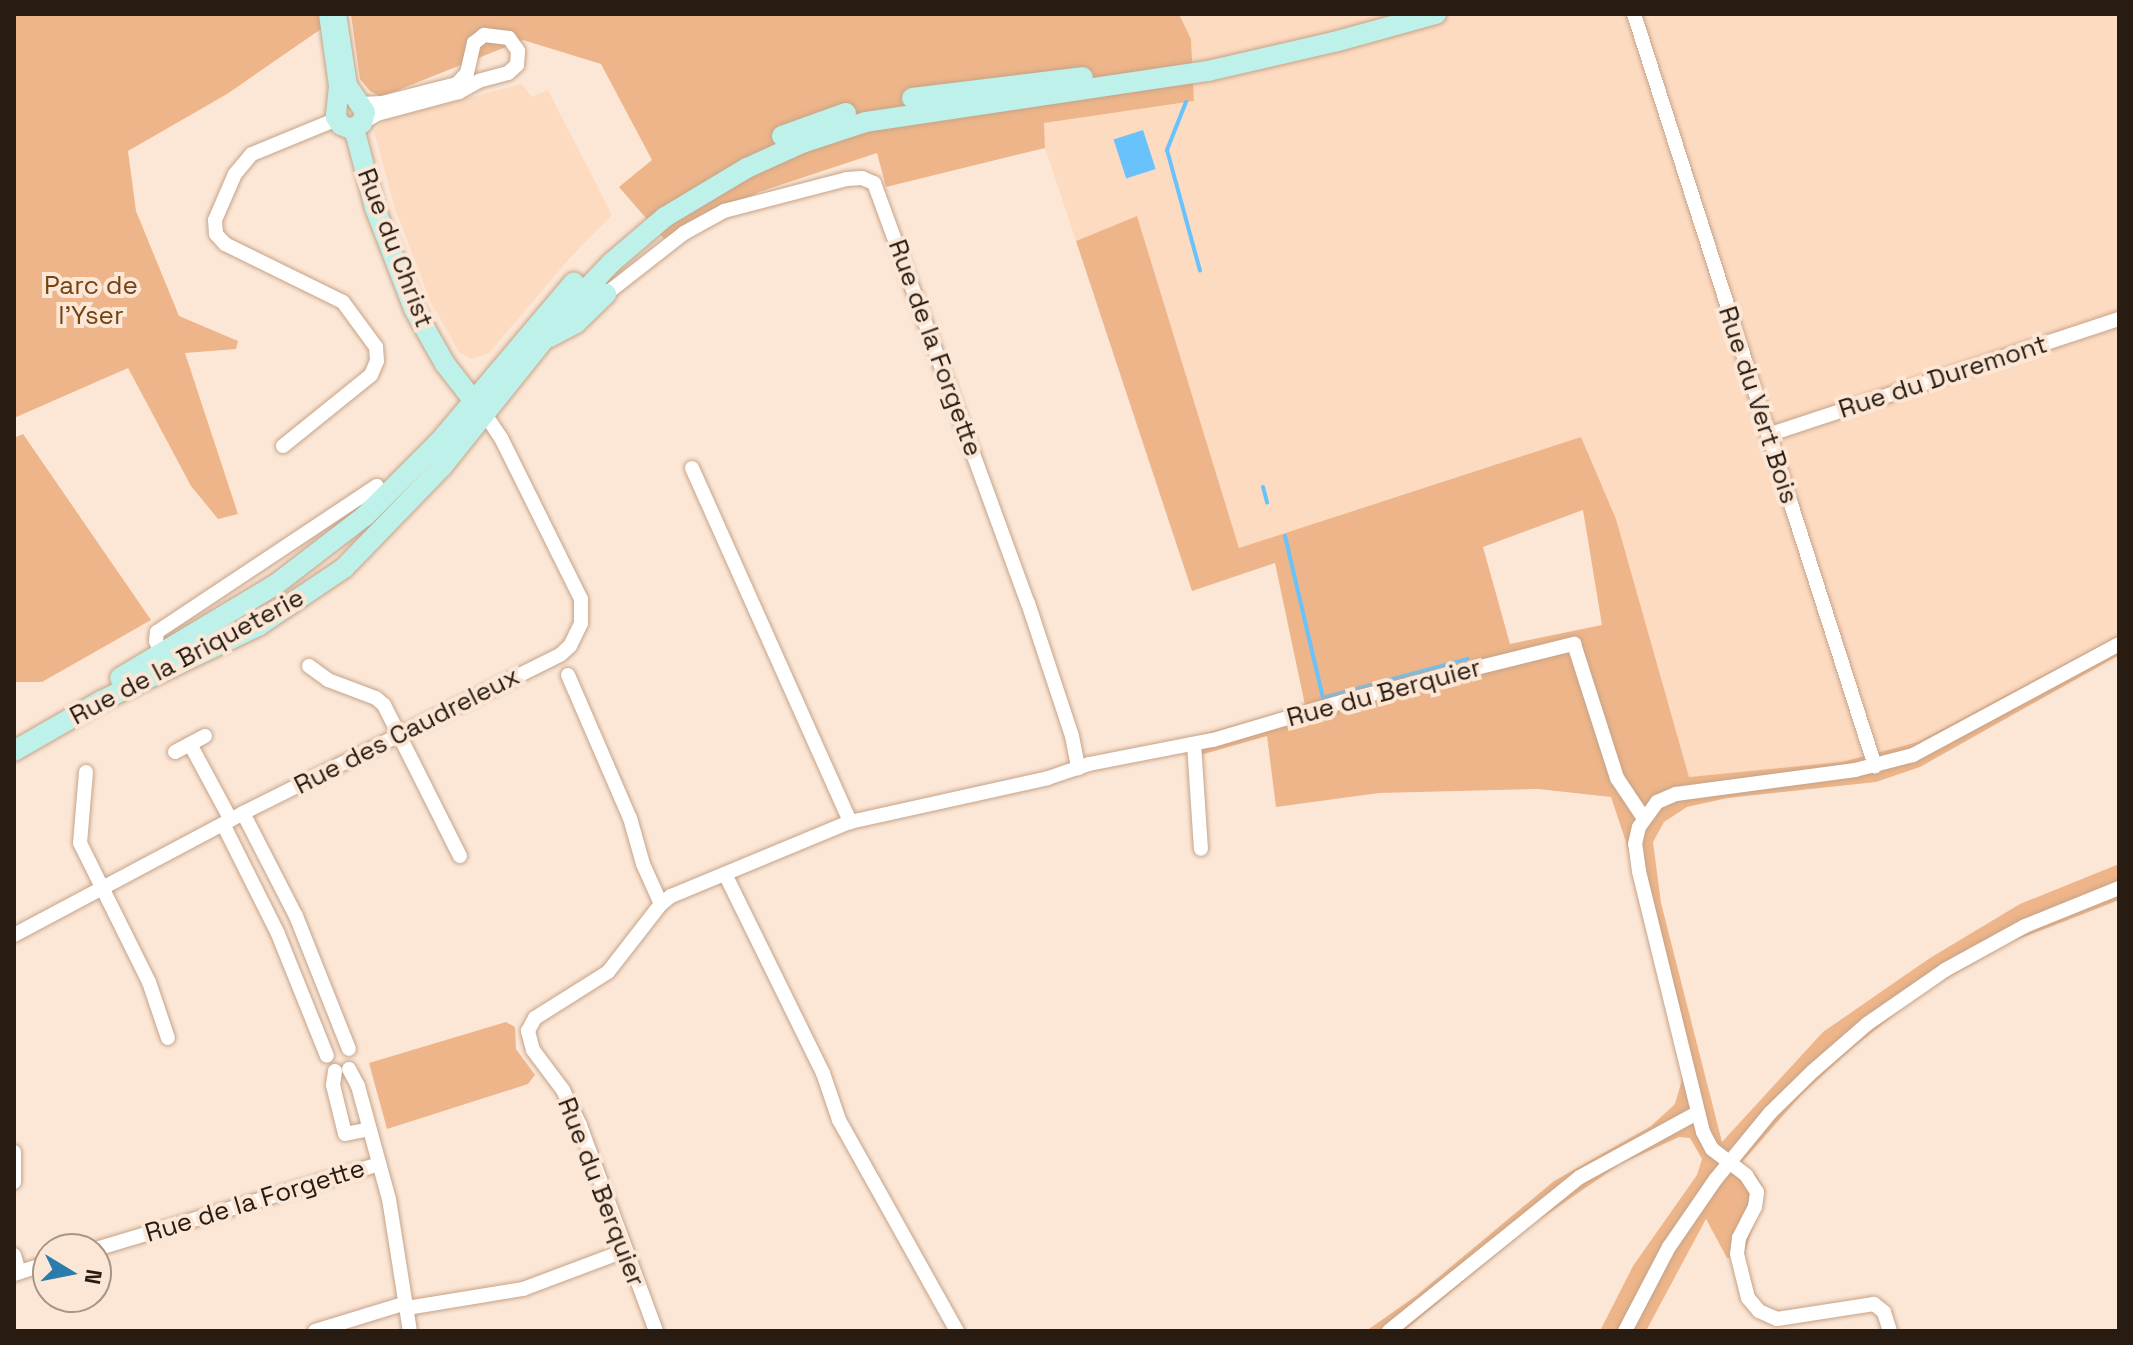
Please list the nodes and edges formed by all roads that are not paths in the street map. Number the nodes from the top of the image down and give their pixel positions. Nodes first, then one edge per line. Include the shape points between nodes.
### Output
1 (329, 14) edge
2 (336, 14) edge
3 (1388, 14) edge
4 (1436, 14) edge
5 (1625, 14) edge
6 (1634, 14) edge
7 (1641, 45) junction
8 (1174, 70) junction
9 (351, 114) junction
10 (614, 263) junction
11 (606, 294) joint
12 (2119, 319) edge
13 (543, 341) junction
14 (479, 408) junction
15 (1768, 435) junction
16 (283, 446) dead end
17 (692, 468) dead end
18 (377, 486) dead end
19 (2119, 644) edge
20 (162, 654) junction
21 (190, 659) junction
22 (309, 666) dead end
23 (568, 675) dead end
24 (127, 688) junction
25 (400, 735) junction
26 (205, 736) dead end
27 (14, 742) edge
28 (190, 744) junction
29 (1194, 744) junction
30 (14, 751) edge
31 (175, 752) dead end
32 (1875, 766) junction
33 (1078, 768) junction
34 (86, 772) dead end
35 (1643, 817) junction
36 (232, 819) junction
37 (850, 822) junction
38 (1201, 849) dead end
39 (460, 856) dead end
40 (725, 874) junction
41 (102, 888) junction
42 (2119, 888) edge
43 (661, 904) junction
44 (14, 935) edge
45 (168, 1038) dead end
46 (349, 1049) junction
47 (327, 1056) junction
48 (342, 1070) junction
49 (1697, 1113) junction
50 (370, 1129) junction
51 (14, 1152) edge
52 (1728, 1163) junction
53 (379, 1164) junction
54 (14, 1182) edge
55 (112, 1244) edge
56 (624, 1251) junction
57 (14, 1255) edge
58 (16, 1273) edge
59 (407, 1305) junction
60 (315, 1331) edge
61 (410, 1331) edge
62 (656, 1331) edge
63 (957, 1331) edge
64 (1389, 1331) edge
65 (1625, 1331) edge
66 (1890, 1331) edge

1 - 9 street, Rue du Christ via 339,86
2 - 9 street, Rue du Christ
3 - 8 street
4 - 8 street via 1313,48
5 - 7 street, Rue du Vert Bois
6 - 7 street, Rue du Vert Bois
7 - 15 street, Rue du Vert Bois
8 - 10 street via 848,126 721,181 665,217
8 - 10 street via 915,98 833,117 729,163 632,226 614,253
9 - 9 street via 383,112 459,92 508,73 517,65 518,51 509,38 484,35 471,48 467,73 457,84
9 - 14 street, Rue du Christ via 375,208 401,279 436,350
9 - 16 street via 252,154 235,174 215,220 216,234 225,244 343,302 376,347 371,375
10 - 11 street, Rue de la Forgette
10 - 13 street
10 - 14 street via 540,319
10 - 33 street, Rue de la Forgette via 734,207 818,185 862,178 874,183 1028,603
11 - 13 street via 568,329
12 - 15 street, Rue du Duremont
13 - 14 street
14 - 20 street, Rue de la Briqueterie via 332,544
14 - 21 street, Rue de la Briqueterie via 398,516 344,568 280,614
14 - 25 street, Rue des Caudreleux via 501,438 578,592 581,623 560,655
15 - 32 street, Rue du Vert Bois
17 - 37 street
18 - 20 street, Rue de la Briqueterie via 157,632
19 - 32 street via 1924,751
20 - 21 street
20 - 24 street via 157,665
20 - 27 street, Rue de la Briqueterie
21 - 24 street, Rue de la Briqueterie
22 - 25 street via 328,680 380,701
23 - 43 street
24 - 30 street, Rue de la Briqueterie
25 - 36 street, Rue des Caudreleux
25 - 39 street
26 - 28 street
28 - 31 street
28 - 36 street
29 - 33 street, Rue du Berquier
29 - 35 street, Rue du Berquier via 1574,644 1617,778
29 - 38 street
32 - 35 street via 1676,794 1657,802
33 - 37 street, Rue du Berquier
34 - 41 street via 80,843
35 - 49 street via 1635,844 1639,871
36 - 41 street, Rue des Caudreleux
36 - 46 street via 306,937
36 - 47 street, Rue de la Forgette
37 - 40 street, Rue du Berquier
40 - 43 street, Rue du Berquier
40 - 63 street via 823,1073 839,1120
41 - 44 street, Rue des Caudreleux
41 - 45 street via 149,982
42 - 52 street via 2016,931 1904,997 1802,1080
43 - 56 street, Rue du Berquier via 608,972 535,1018 528,1031 533,1050 563,1090 580,1125
46 - 47 street via 336,1046
46 - 48 street, Rue de la Forgette via 353,1060
47 - 48 street, Rue de la Forgette via 327,1063
48 - 50 street, Rue de la Forgette via 357,1081
48 - 50 street, Rue de la Forgette via 333,1085 345,1134
49 - 52 street via 1712,1149
49 - 64 street via 1580,1177
50 - 53 street, Rue de la Forgette
51 - 54 street
52 - 65 street via 1669,1247
52 - 66 street via 1751,1180 1757,1192 1737,1254 1740,1276 1755,1308 1785,1319 1874,1304 1884,1312
53 - 55 street, Rue de la Forgette
53 - 59 street
56 - 59 street via 523,1289
56 - 62 street, Rue du Berquier
57 - 58 street
59 - 60 street
59 - 61 street

